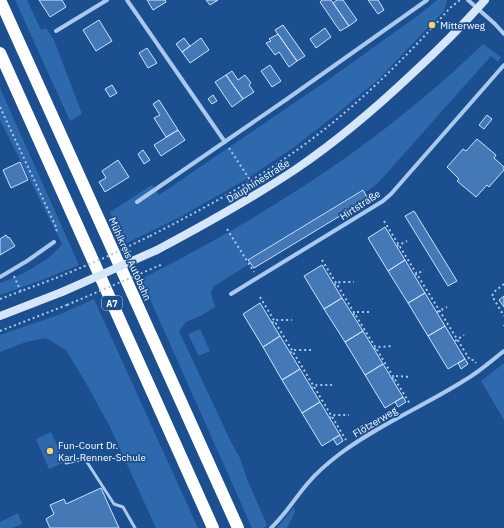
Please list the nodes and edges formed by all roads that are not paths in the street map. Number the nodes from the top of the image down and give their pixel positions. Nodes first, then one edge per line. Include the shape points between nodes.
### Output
1 (0, 0) edge
2 (107, 0) edge
3 (127, 0) edge
4 (427, 0) edge
5 (468, 0) edge
6 (485, 0) edge
7 (478, 8) junction
8 (56, 31) dead end
9 (504, 34) edge
10 (0, 52) edge
11 (504, 65) edge
12 (225, 142) junction
13 (137, 202) dead end
14 (54, 242) road end
15 (0, 277) edge
16 (231, 294) dead end
17 (0, 316) edge
18 (504, 351) edge
19 (66, 463) dead end
20 (135, 528) edge
21 (213, 528) edge
22 (238, 528) edge
23 (271, 528) edge

1 - 22 highway, Mühlkreis Autobahn / A7
2 - 8 street
3 - 12 street
4 - 12 street
5 - 7 street
6 - 7 main road, Dauphinestraße
7 - 9 street
7 - 17 main road, Dauphinestraße, bridge via 392,92 332,143 258,194 157,250
10 - 21 highway, A7
11 - 16 street, Hirtstraße via 383,202
12 - 13 street
14 - 15 street
18 - 23 street, Flötzerweg via 465,380 381,427 334,458 309,482
19 - 20 lane via 85,459 114,504 123,507

